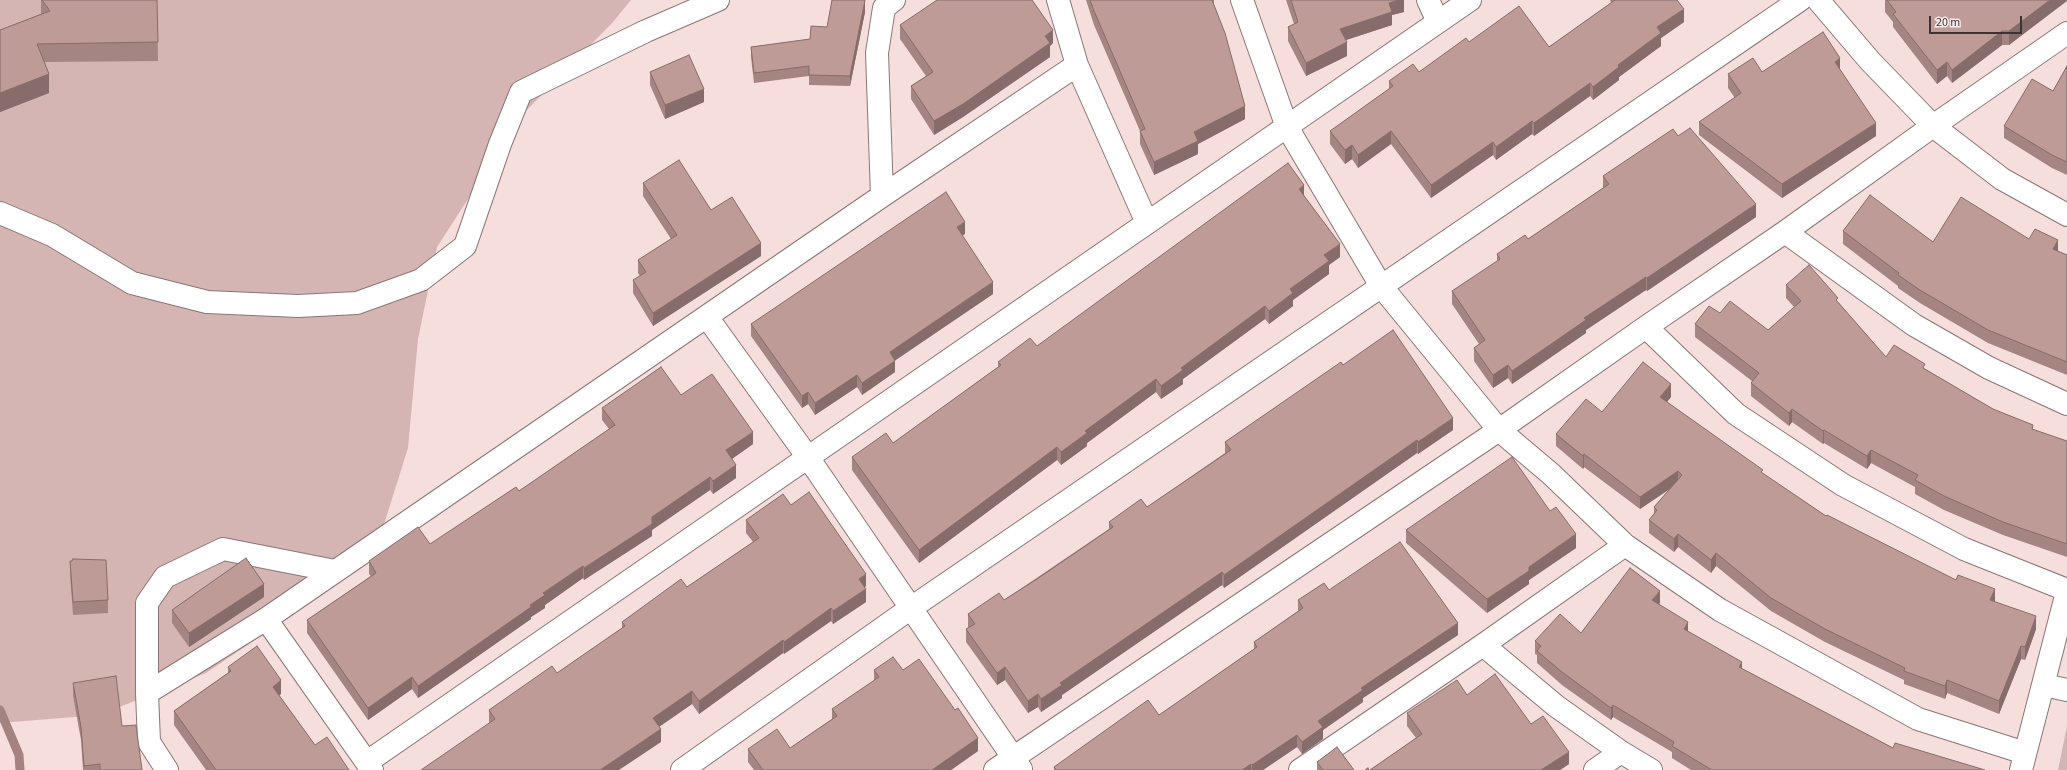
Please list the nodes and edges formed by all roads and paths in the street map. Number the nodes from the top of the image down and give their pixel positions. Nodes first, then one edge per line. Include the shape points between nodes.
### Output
1 (718, 0) edge
2 (894, 0) edge
3 (1058, 0) edge
4 (1242, 0) edge
5 (1428, 0) edge
6 (1470, 0) edge
7 (1800, 0) edge
8 (1818, 0) edge
9 (1438, 22) junction
10 (2067, 33) edge
11 (1077, 65) junction
12 (1933, 126) junction
13 (1287, 127) junction
14 (882, 196) junction
15 (0, 213) edge
16 (2067, 215) edge
17 (1147, 223) junction
18 (1785, 232) junction
19 (1381, 286) junction
20 (707, 317) junction
21 (1646, 327) junction
22 (2067, 404) edge
23 (1499, 430) junction
24 (807, 456) junction
25 (1625, 545) junction
26 (335, 571) junction
27 (2067, 591) edge
28 (911, 608) junction
29 (266, 619) junction
30 (1483, 645) junction
31 (2044, 685) junction
32 (2067, 690) edge
33 (147, 694) junction
34 (1621, 752) junction
35 (2023, 761) edge
36 (1018, 764) edge
37 (369, 766) edge
38 (167, 770) edge
39 (682, 770) edge
40 (995, 770) edge
41 (1300, 770) edge
42 (1595, 770) edge
43 (1651, 770) edge

1 - 15 street via 646,31 521,92 465,246 421,280 356,303 298,306 206,302 132,283 52,235
2 - 14 street via 884,8 877,53
3 - 11 street
4 - 13 street
5 - 9 street
6 - 9 street
7 - 19 street
8 - 12 street via 1870,61
9 - 13 street
10 - 12 street
11 - 14 street
11 - 17 street
12 - 16 street via 2002,178
12 - 18 street
13 - 17 street
13 - 19 street
14 - 20 street
17 - 24 street
18 - 21 street
18 - 22 street via 1914,325 1989,368
19 - 23 street
19 - 28 street
20 - 24 street
20 - 26 street
21 - 23 street
21 - 27 street via 1736,414 1843,485 1964,549
23 - 25 street via 1551,474
23 - 36 street
24 - 28 street
24 - 37 street
25 - 30 street
25 - 35 street via 1720,610 1918,719
26 - 29 street
26 - 33 street via 223,549 165,577 147,603
27 - 31 street
28 - 36 street
28 - 39 street
29 - 33 street
29 - 37 street
30 - 34 street via 1556,706
30 - 41 street
31 - 32 street
31 - 35 street
33 - 38 street via 149,742
34 - 42 street
34 - 43 street
36 - 40 street

